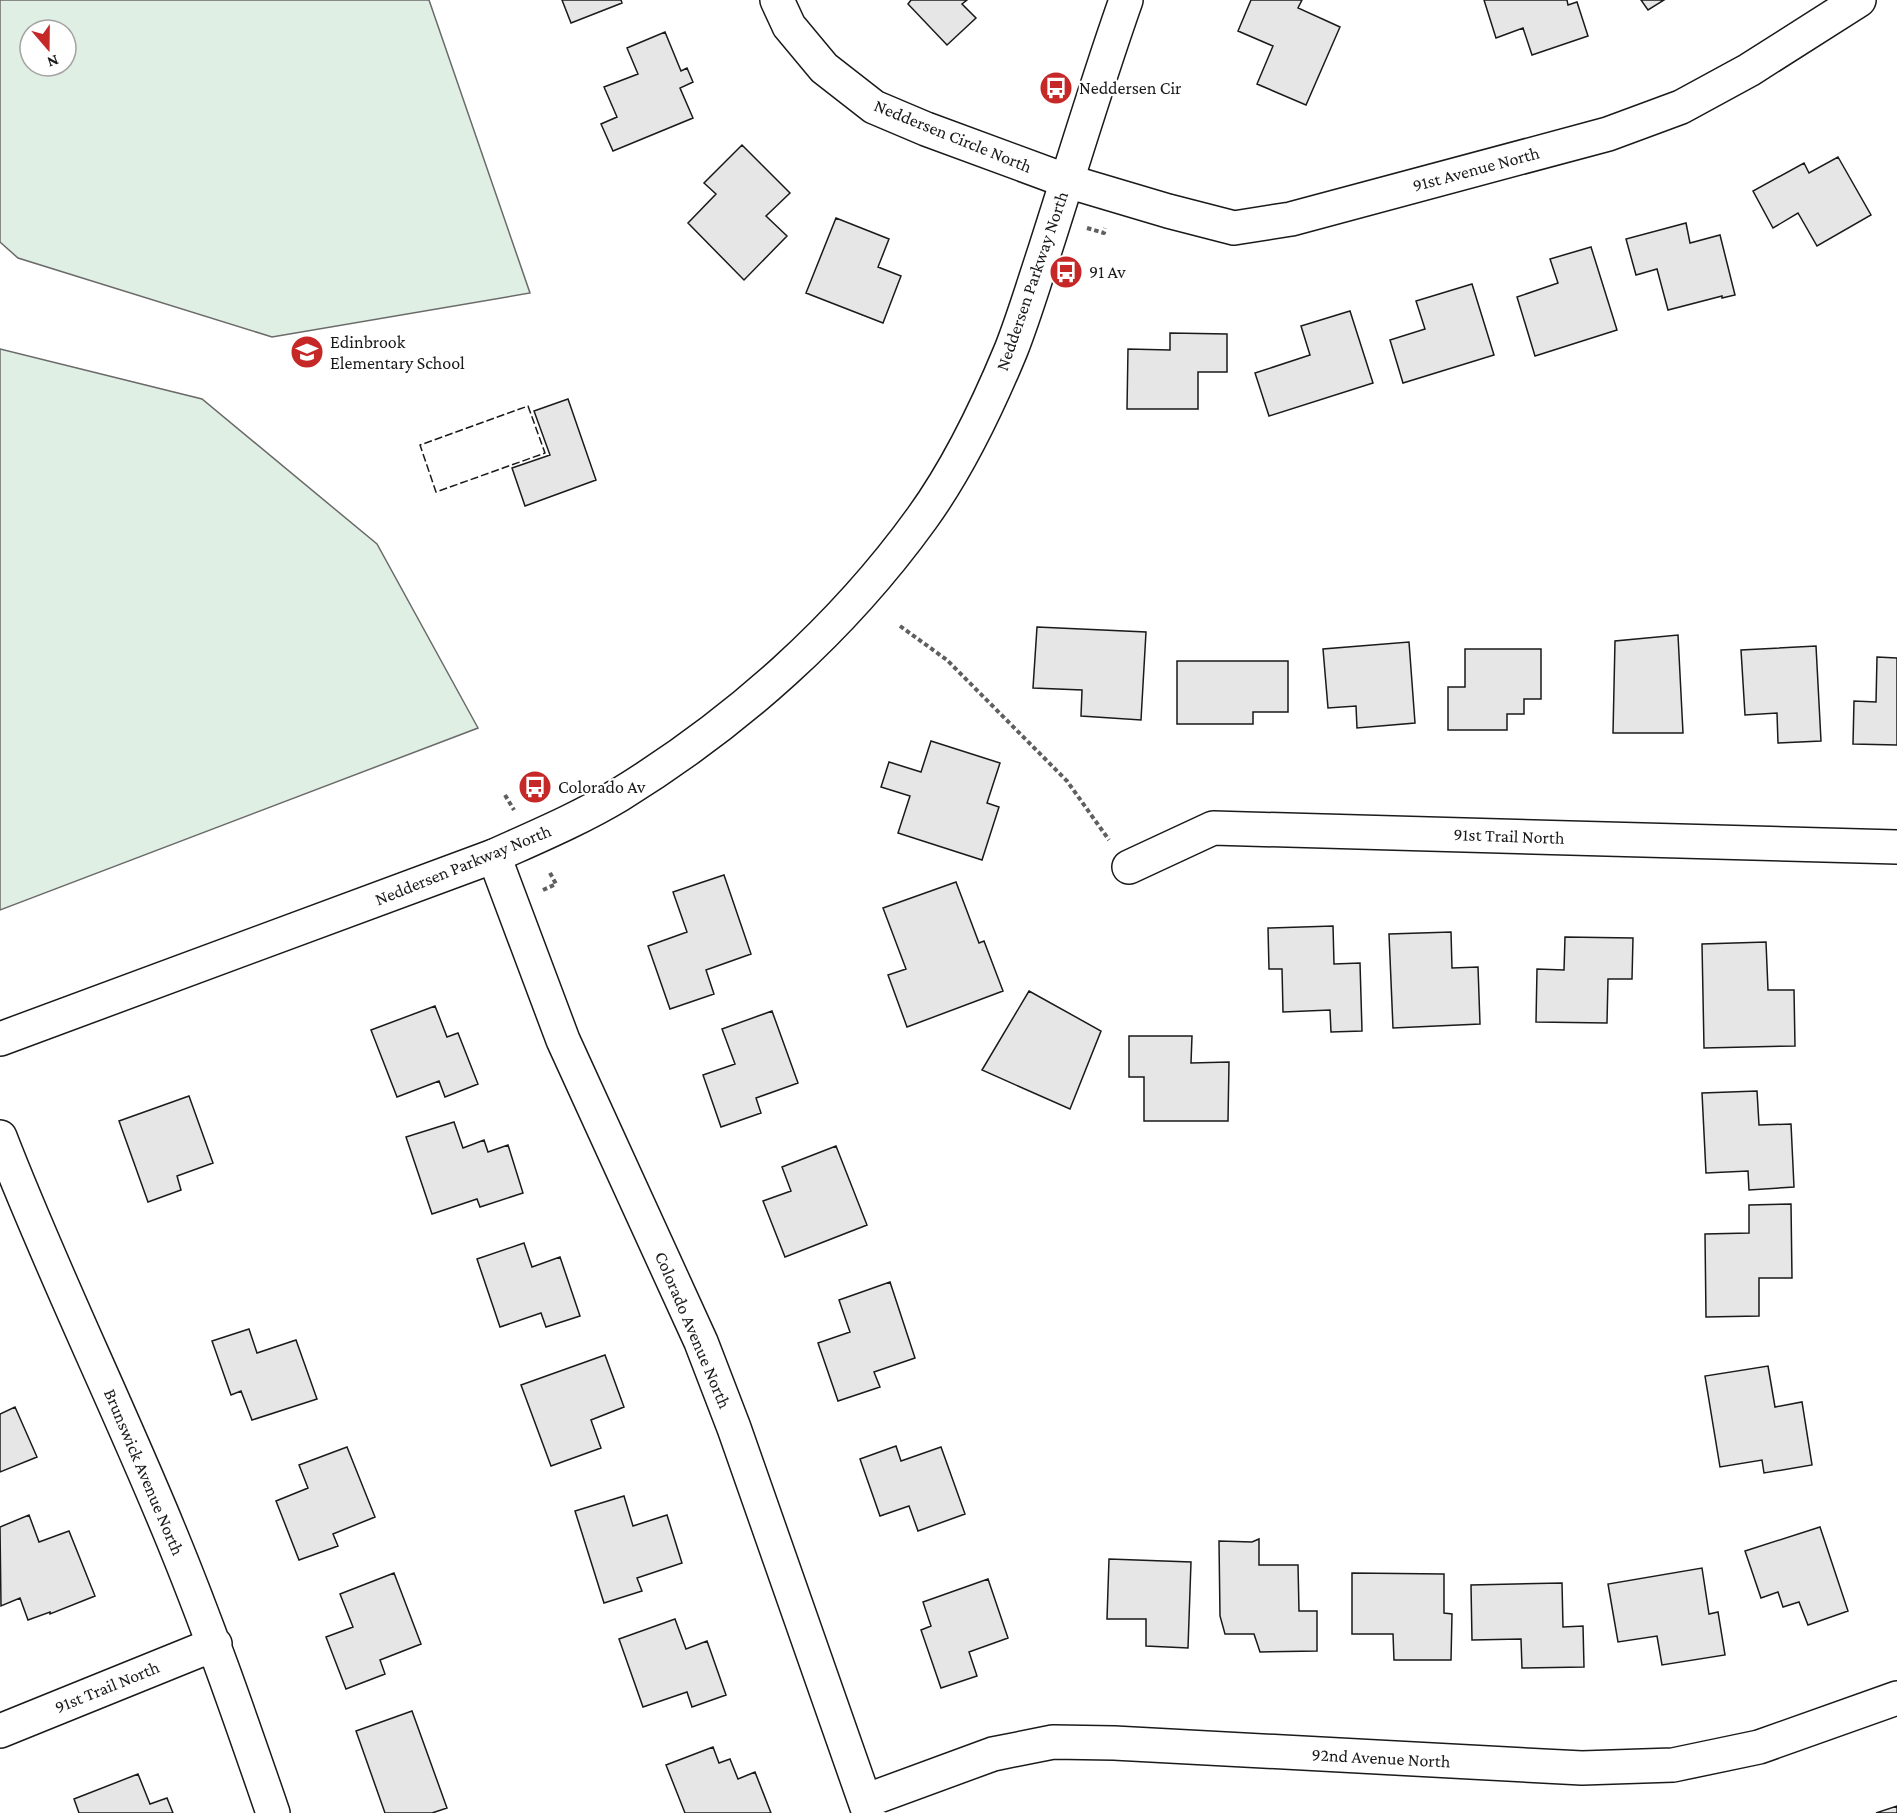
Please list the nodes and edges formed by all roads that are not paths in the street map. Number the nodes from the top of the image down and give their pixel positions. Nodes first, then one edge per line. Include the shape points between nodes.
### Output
1 (777, 0) edge
2 (1126, 0) edge
3 (1859, 0) edge
4 (1067, 181) junction
5 (1897, 847) edge
6 (494, 856) junction
7 (1129, 867) road end
8 (0, 1039) edge
9 (0, 1137) edge
10 (215, 1644) junction
11 (1897, 1698) edge
12 (0, 1731) edge
13 (867, 1807) edge
14 (273, 1813) edge

1 - 4 street, Neddersen Circle North via 789,26 824,68 874,107
2 - 4 street, Neddersen Parkway North
3 - 4 street, 91st Avenue North via 1749,70 1681,107 1608,134 1291,219 1234,228
4 - 6 street, Neddersen Parkway North via 1011,350 968,442 923,516 865,591 753,698 668,763 617,796
5 - 7 street, 91st Trail North via 1213,828
6 - 8 street, Neddersen Parkway North
6 - 13 street, Colorado Avenue North via 563,1040 701,1342
9 - 10 street, Brunswick Avenue North
10 - 12 street, 91st Trail North
10 - 14 street, Brunswick Avenue North
11 - 13 street, 92nd Avenue North via 1759,1747 1673,1765 1582,1768 1053,1742 993,1754

